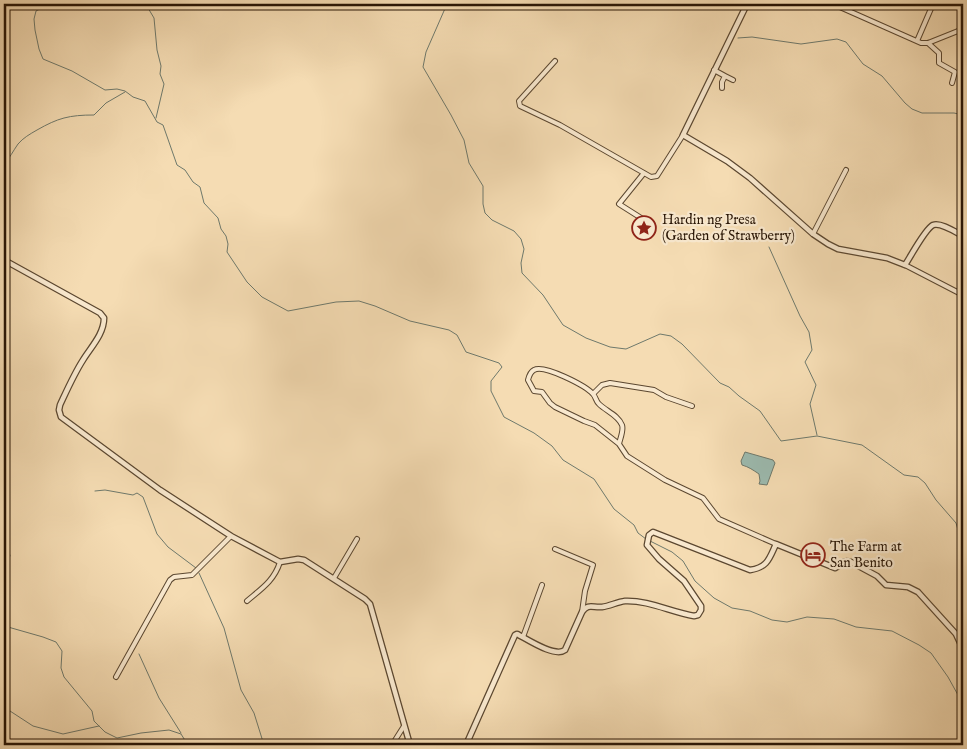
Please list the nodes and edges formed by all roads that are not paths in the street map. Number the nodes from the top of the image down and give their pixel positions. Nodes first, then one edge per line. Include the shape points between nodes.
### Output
1 (747, 4) edge
2 (833, 4) edge
3 (933, 4) edge
4 (963, 29) edge
5 (917, 41) junction
6 (928, 43) junction
7 (554, 62) dead end
8 (714, 70) junction
9 (725, 76) junction
10 (732, 80) dead end
11 (952, 83) dead end
12 (722, 88) dead end
13 (683, 135) junction
14 (846, 170) dead end
15 (644, 174) junction
16 (649, 223) dead end
17 (813, 234) junction
18 (963, 236) edge
19 (4, 260) edge
20 (905, 265) junction
21 (963, 295) edge
22 (593, 394) junction
23 (692, 406) dead end
24 (619, 444) junction
25 (230, 536) junction
26 (357, 539) dead end
27 (776, 544) junction
28 (555, 550) dead end
29 (280, 562) junction
30 (334, 578) junction
31 (542, 585) dead end
32 (247, 601) dead end
33 (582, 612) junction
34 (523, 637) junction
35 (963, 648) edge
36 (116, 677) dead end
37 (404, 726) junction
38 (392, 745) edge
39 (410, 745) edge
40 (466, 745) edge

1 - 8 street
2 - 5 street
3 - 5 street
4 - 6 street
5 - 6 street
6 - 11 street via 940,53 939,63 955,72
7 - 15 street via 519,101 520,106 560,125
8 - 9 street
8 - 13 street
9 - 10 street
9 - 12 street
13 - 15 street via 657,176
13 - 17 street via 750,178
14 - 17 street
15 - 16 street via 619,204
17 - 20 street via 838,249 887,258
18 - 20 street via 934,225
19 - 25 street via 104,318 102,330 60,405 61,417 160,490
20 - 21 street
22 - 23 street via 602,385 610,383 654,390
22 - 24 street via 598,404 611,412 622,425
22 - 24 street via 562,375 542,369 532,371 528,380 534,391 542,392 555,407 595,425
24 - 27 street via 627,456 665,480 703,498 719,519
25 - 29 street
25 - 36 street via 192,575 170,580
26 - 30 street
27 - 33 street via 767,563 750,570 653,532 647,545 684,581 701,606 698,615 623,601 585,607
27 - 35 street via 835,568 847,560 886,585 908,586 956,634
28 - 33 street via 593,565
29 - 30 street via 304,560
29 - 32 street via 271,580
30 - 37 street via 365,599 372,609
31 - 34 street
33 - 34 street via 562,653 552,652
34 - 40 street via 515,635
37 - 38 street
37 - 39 street

